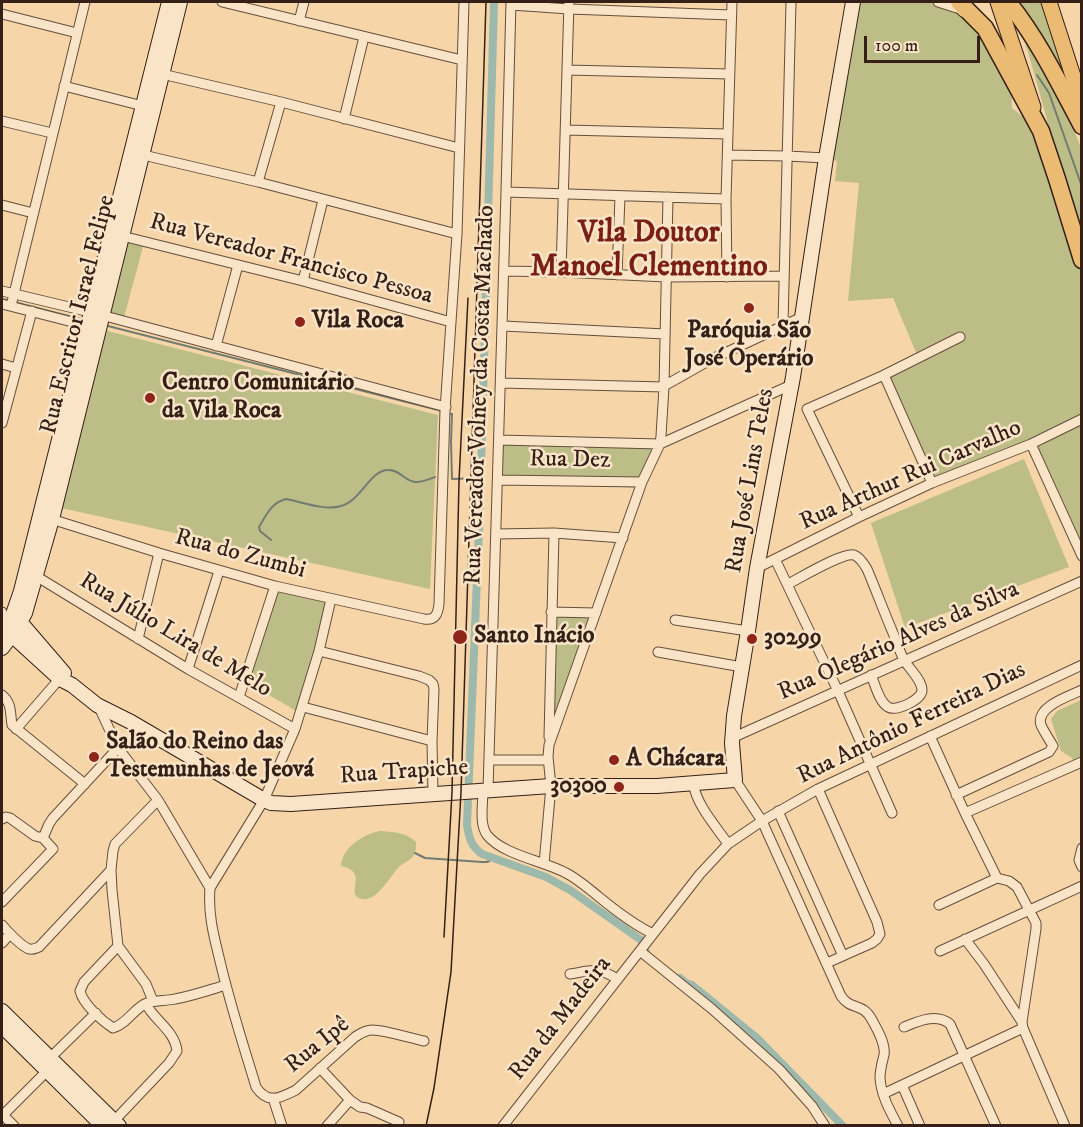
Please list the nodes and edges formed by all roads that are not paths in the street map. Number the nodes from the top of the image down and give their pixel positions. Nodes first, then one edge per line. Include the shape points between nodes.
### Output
1 (85, 2) edge
2 (169, 2) edge
3 (180, 2) edge
4 (222, 2) edge
5 (304, 2) edge
6 (464, 2) edge
7 (732, 2) edge
8 (791, 2) edge
9 (853, 2) edge
10 (938, 2) edge
11 (959, 2) edge
12 (998, 2) edge
13 (1008, 2) edge
14 (1049, 2) edge
15 (511, 3) edge
16 (569, 5) edge
17 (2, 14) edge
18 (731, 15) junction
19 (299, 21) junction
20 (77, 33) junction
21 (364, 37) junction
22 (462, 60) junction
23 (568, 70) junction
24 (162, 74) junction
25 (729, 74) junction
26 (1011, 75) junction
27 (64, 86) junction
28 (281, 102) junction
29 (1082, 104) edge
30 (143, 106) junction
31 (344, 119) junction
32 (2, 121) edge
33 (1082, 126) edge
34 (566, 130) junction
35 (1041, 131) junction
36 (52, 133) junction
37 (728, 134) junction
38 (459, 148) junction
39 (136, 153) junction
40 (728, 155) junction
41 (787, 156) junction
42 (826, 158) junction
43 (258, 182) junction
44 (506, 192) junction
45 (565, 194) junction
46 (620, 196) junction
47 (668, 197) junction
48 (726, 199) junction
49 (323, 200) junction
50 (2, 205) edge
51 (33, 213) junction
52 (457, 234) junction
53 (122, 236) junction
54 (1082, 260) edge
55 (238, 265) junction
56 (504, 271) junction
57 (561, 272) junction
58 (617, 275) junction
59 (783, 276) junction
60 (666, 277) junction
61 (727, 277) junction
62 (303, 281) junction
63 (2, 291) edge
64 (10, 300) edge
65 (32, 311) junction
66 (802, 317) junction
67 (94, 321) junction
68 (451, 322) junction
69 (783, 325) junction
70 (502, 326) junction
71 (665, 334) junction
72 (960, 337) dead end
73 (216, 346) junction
74 (2, 364) edge
75 (16, 368) junction
76 (884, 375) junction
77 (501, 383) junction
78 (791, 385) junction
79 (664, 386) junction
80 (445, 411) junction
81 (1082, 419) edge
82 (2, 423) edge
83 (499, 440) junction
84 (660, 444) junction
85 (1031, 444) junction
86 (498, 480) junction
87 (642, 482) junction
88 (932, 483) junction
89 (46, 517) junction
90 (859, 517) junction
91 (554, 533) junction
92 (496, 534) junction
93 (623, 538) junction
94 (159, 553) junction
95 (1082, 556) edge
96 (776, 559) junction
97 (757, 568) junction
98 (219, 571) junction
99 (36, 576) junction
100 (1082, 581) edge
101 (788, 584) junction
102 (274, 586) junction
103 (332, 599) junction
104 (551, 612) junction
105 (596, 613) junction
106 (675, 620) dead end
107 (8, 622) edge
108 (748, 631) junction
109 (138, 639) junction
110 (2, 648) edge
111 (319, 651) junction
112 (658, 652) dead end
113 (904, 660) junction
114 (1082, 665) edge
115 (742, 668) junction
116 (188, 669) junction
117 (871, 675) junction
118 (65, 679) junction
119 (1082, 690) edge
120 (838, 691) junction
121 (2, 695) edge
122 (239, 697) junction
123 (98, 705) junction
124 (303, 707) junction
125 (16, 729) junction
126 (295, 729) junction
127 (930, 736) junction
128 (732, 738) junction
129 (432, 741) junction
130 (549, 745) junction
131 (118, 748) junction
132 (489, 760) junction
133 (548, 760) junction
134 (1082, 762) edge
135 (869, 764) junction
136 (735, 780) junction
137 (693, 783) junction
138 (85, 784) junction
139 (551, 786) junction
140 (818, 789) junction
141 (478, 791) junction
142 (433, 794) junction
143 (956, 795) junction
144 (158, 800) junction
145 (264, 800) junction
146 (778, 811) junction
147 (892, 813) dead end
148 (964, 813) junction
149 (2, 819) edge
150 (762, 821) junction
151 (43, 838) junction
152 (728, 844) junction
153 (1082, 848) edge
154 (544, 864) junction
155 (1082, 867) edge
156 (111, 870) junction
157 (997, 878) junction
158 (1082, 886) edge
159 (210, 888) junction
160 (2, 902) edge
161 (939, 905) dead end
162 (1029, 909) junction
163 (2, 925) edge
164 (10, 934) junction
165 (651, 935) junction
166 (965, 939) junction
167 (2, 943) edge
168 (118, 946) junction
169 (640, 950) junction
170 (940, 951) dead end
171 (843, 956) junction
172 (827, 963) junction
173 (570, 974) dead end
174 (617, 979) junction
175 (225, 985) junction
176 (149, 1003) junction
177 (2, 1011) edge
178 (96, 1013) junction
179 (1022, 1025) junction
180 (2, 1026) edge
181 (904, 1027) dead end
182 (424, 1041) dead end
183 (965, 1055) junction
184 (49, 1064) junction
185 (320, 1068) junction
186 (902, 1085) junction
187 (883, 1094) junction
188 (273, 1098) junction
189 (350, 1100) junction
190 (2, 1114) edge
191 (399, 1122) dead end
192 (115, 1124) edge
193 (14, 1125) edge
194 (282, 1125) edge
195 (327, 1125) edge
196 (503, 1125) edge
197 (825, 1125) edge
198 (898, 1125) edge
199 (920, 1125) edge
200 (996, 1125) edge
201 (1065, 1125) edge

1 - 20 street
2 - 30 street, Rua Escritor Israel Felipe
3 - 24 street, Rua Escritor Israel Felipe
4 - 19 street
5 - 19 street
6 - 22 street
7 - 18 street
8 - 41 street
9 - 42 street, Rua José Lins Teles
10 - 26 street via 960,9 970,18
11 - 26 highway via 985,28
12 - 35 main road
13 - 33 highway via 1041,50
14 - 29 main road
15 - 16 street
15 - 44 street, Rua Vereador Volney da Costa Machado
16 - 18 street
16 - 23 street
17 - 20 street
18 - 25 street
19 - 21 street
20 - 27 street
21 - 22 street
21 - 31 street
22 - 38 street
23 - 25 street
23 - 34 street
24 - 28 street
24 - 39 street, Rua Escritor Israel Felipe
25 - 37 street
26 - 35 highway
27 - 30 street
27 - 36 street
28 - 31 street
28 - 43 street
30 - 39 street, Rua Escritor Israel Felipe
31 - 38 street
32 - 36 street
34 - 37 street
34 - 45 street
35 - 54 highway
36 - 51 street
37 - 40 street
38 - 52 street
39 - 43 street
39 - 53 street, Rua Escritor Israel Felipe
39 - 67 street, Rua Escritor Israel Felipe
40 - 41 street
40 - 48 street
41 - 42 street
41 - 59 street
42 - 66 street, Rua José Lins Teles
43 - 49 street
44 - 45 street
44 - 56 street, Rua Vereador Volney da Costa Machado
45 - 46 street
45 - 57 street
46 - 47 street
46 - 58 street
47 - 48 street
47 - 60 street
48 - 61 street
49 - 52 street
49 - 62 street
50 - 51 street
51 - 64 street
52 - 68 street
53 - 55 street, Rua Vereador Francisco Pessoa
53 - 67 street, Rua Escritor Israel Felipe
55 - 62 street, Rua Vereador Francisco Pessoa
55 - 73 street
56 - 57 street
56 - 70 street, Rua Vereador Volney da Costa Machado
57 - 58 street
58 - 60 street
59 - 61 street
59 - 69 street
60 - 61 street
60 - 71 street
62 - 68 street, Rua Vereador Francisco Pessoa
63 - 64 street
64 - 65 street
64 - 67 street
65 - 67 street
65 - 75 street
66 - 69 street
66 - 78 street, Rua José Lins Teles
67 - 73 street
67 - 89 street, Rua Escritor Israel Felipe
68 - 80 street
69 - 79 street
70 - 71 street
70 - 77 street, Rua Vereador Volney da Costa Machado
71 - 79 street
72 - 76 street
73 - 80 street
74 - 75 street
75 - 82 street
76 - 88 street
76 - 90 street via 807,409
77 - 79 street
77 - 83 street, Rua Vereador Volney da Costa Machado
78 - 84 street
78 - 97 street, Rua José Lins Teles
79 - 84 street
80 - 103 street, Rua do Zumbi via 436,616 429,620
81 - 85 street, Rua Arthur Rui Carvalho
83 - 84 street
83 - 86 street, Rua Vereador Volney da Costa Machado
84 - 87 street
85 - 88 street, Rua Arthur Rui Carvalho
85 - 95 street
86 - 87 street, Rua Dez
86 - 92 street, Rua Vereador Volney da Costa Machado
87 - 93 street
88 - 90 street, Rua Arthur Rui Carvalho
89 - 94 street, Rua do Zumbi
89 - 99 street, Rua Escritor Israel Felipe
89 - 107 street, Rua Escritor Israel Felipe
90 - 96 street, Rua Arthur Rui Carvalho
91 - 92 street
91 - 93 street
91 - 104 street
92 - 132 street, Rua Vereador Volney da Costa Machado
93 - 105 street
94 - 98 street, Rua do Zumbi
94 - 109 street
96 - 97 street, Rua Arthur Rui Carvalho
96 - 101 street
97 - 108 street, Rua José Lins Teles
98 - 102 street, Rua do Zumbi
98 - 116 street
99 - 107 street, Rua Escritor Israel Felipe via 29,603
99 - 109 street, Rua Júlio Lira de Melo
100 - 113 street, Rua Olegário Alves da Silva
101 - 113 street via 836,559 850,555 860,558
101 - 120 street
102 - 103 street, Rua do Zumbi
102 - 122 street
103 - 111 street
104 - 105 street
104 - 130 street
105 - 130 street
106 - 108 street
107 - 110 street
107 - 118 street, Rua Trapiche
108 - 115 street, Rua José Lins Teles
109 - 116 street, Rua Júlio Lira de Melo
111 - 124 street
111 - 129 street via 429,680 435,695
112 - 115 street
113 - 117 street, Rua Olegário Alves da Silva
113 - 117 street via 922,688 920,697 896,709 886,706
114 - 127 street, Rua Antônio Ferreira Dias
115 - 128 street, Rua José Lins Teles
116 - 122 street, Rua Júlio Lira de Melo
117 - 120 street, Rua Olegário Alves da Silva
118 - 123 street, Rua Trapiche
118 - 125 street
119 - 143 street via 1042,713 1041,725 1053,746 1049,752
120 - 128 street, Rua Olegário Alves da Silva
120 - 135 street
121 - 125 street
122 - 126 street, Rua Júlio Lira de Melo
123 - 131 street
123 - 145 street, Rua Trapiche
124 - 126 street
124 - 129 street
125 - 138 street
126 - 145 street
127 - 135 street, Rua Antônio Ferreira Dias
127 - 143 street
128 - 136 street, Rua José Lins Teles
129 - 142 street
130 - 133 street
131 - 138 street
131 - 144 street
132 - 133 street
132 - 141 street, Rua Vereador Volney da Costa Machado
133 - 139 street
134 - 148 street
135 - 140 street, Rua Antônio Ferreira Dias
135 - 147 street
136 - 137 street, Rua Trapiche
136 - 150 street, Rua José Lins Teles
137 - 139 street, Rua Trapiche
137 - 152 street via 705,811
138 - 151 street via 53,818
139 - 141 street, Rua Trapiche
139 - 154 street
140 - 146 street, Rua Antônio Ferreira Dias
140 - 171 street via 880,929 877,939
141 - 142 street, Rua Trapiche
141 - 154 street, Rua Vereador Volney da Costa Machado via 485,833 494,843
142 - 145 street, Rua Trapiche via 291,804
143 - 148 street
144 - 156 street via 115,844
144 - 159 street
145 - 159 street
146 - 150 street, Rua Antônio Ferreira Dias
146 - 171 street
148 - 157 street
149 - 151 street via 9,818
150 - 152 street, Rua Antônio Ferreira Dias
150 - 172 street, Rua José Lins Teles
151 - 160 street via 53,849
152 - 165 street, Rua da Madeira
153 - 155 street
154 - 165 street, Rua Vereador Volney da Costa Machado via 585,885
156 - 164 street via 39,947 28,949
156 - 168 street
157 - 161 street
157 - 162 street via 1013,883
158 - 162 street
159 - 175 street via 209,916
162 - 166 street
162 - 179 street via 1036,929
163 - 164 street
164 - 167 street
165 - 169 street, Rua da Madeira
166 - 170 street
166 - 179 street
168 - 176 street via 146,984
168 - 178 street via 81,987 80,995
169 - 174 street, Rua da Madeira
169 - 197 street via 779,1069
171 - 172 street
172 - 187 street, Rua José Lins Teles via 844,1002 861,1007 873,1022 884,1050 880,1076
173 - 174 street via 602,970
174 - 196 street, Rua da Madeira
175 - 176 street
175 - 188 street via 256,1087 266,1098
176 - 178 street via 116,1027
176 - 192 street via 152,1015 167,1029 177,1051
177 - 184 street
178 - 184 street
179 - 183 street
179 - 201 street
180 - 184 street
181 - 183 street via 927,1018 947,1021
182 - 185 street, Rua Ipê via 371,1029 355,1037
183 - 186 street
183 - 200 street
184 - 190 street
184 - 192 street
185 - 188 street, Rua Ipê via 296,1090
185 - 189 street
186 - 187 street
186 - 199 street
187 - 198 street
188 - 194 street
189 - 191 street
189 - 195 street
190 - 193 street

